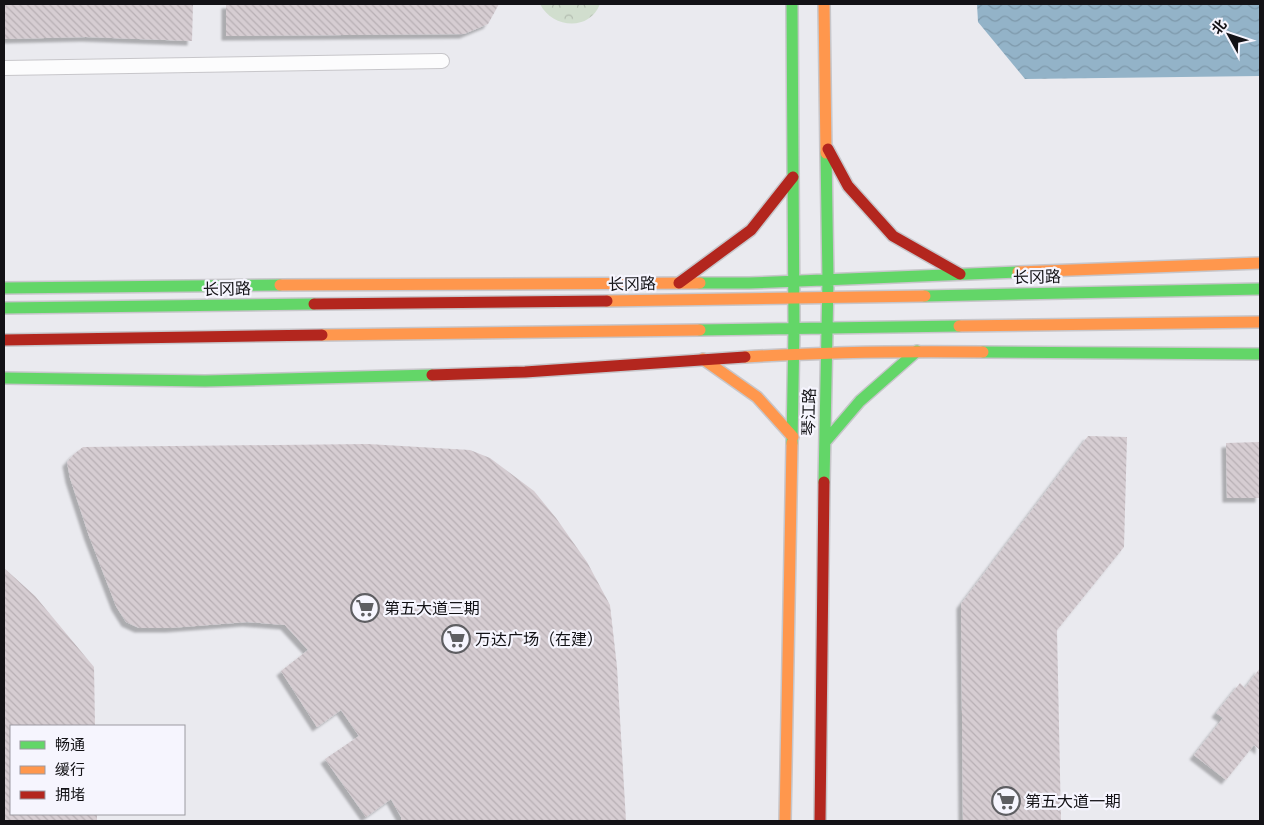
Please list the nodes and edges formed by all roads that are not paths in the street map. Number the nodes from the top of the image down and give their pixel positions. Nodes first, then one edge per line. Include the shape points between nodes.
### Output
1 (792, 4) edge
2 (824, 4) edge
3 (442, 61) dead end
4 (4, 68) edge
5 (827, 146) junction
6 (793, 178) junction
7 (1260, 263) edge
8 (960, 274) junction
9 (828, 280) junction
10 (794, 281) junction
11 (679, 283) junction
12 (4, 288) edge
13 (1260, 289) edge
14 (794, 298) junction
15 (828, 298) junction
16 (4, 308) edge
17 (1260, 322) edge
18 (827, 328) junction
19 (794, 329) junction
20 (4, 340) edge
21 (917, 351) junction
22 (826, 353) junction
23 (794, 354) junction
24 (1260, 354) edge
25 (703, 359) junction
26 (4, 378) edge
27 (793, 437) junction
28 (825, 442) junction
29 (785, 821) edge
30 (820, 821) edge

1 - 6 main road, 琴江路
2 - 5 main road, 琴江路
3 - 4 lane
5 - 8 main road via 848,186 894,236
5 - 9 main road, 琴江路
6 - 10 main road, 琴江路
6 - 11 main road via 751,230
7 - 8 main road
8 - 9 main road
9 - 10 main road
9 - 15 main road, 琴江路
10 - 11 main road
10 - 14 main road, 琴江路
11 - 12 main road
13 - 15 main road, 长冈路
14 - 15 main road, 长冈路
14 - 16 main road, 长冈路
14 - 19 main road, 琴江路
15 - 18 main road, 琴江路
17 - 18 main road
18 - 19 main road
18 - 22 main road, 琴江路
19 - 20 main road
19 - 23 main road, 琴江路
21 - 22 main road
21 - 24 main road
21 - 28 main road via 860,401
22 - 23 main road
22 - 28 main road, 琴江路
23 - 25 main road
23 - 27 main road, 琴江路
25 - 26 main road via 525,372 205,380
25 - 27 main road via 757,398
27 - 29 main road, 琴江路
28 - 30 main road, 琴江路

